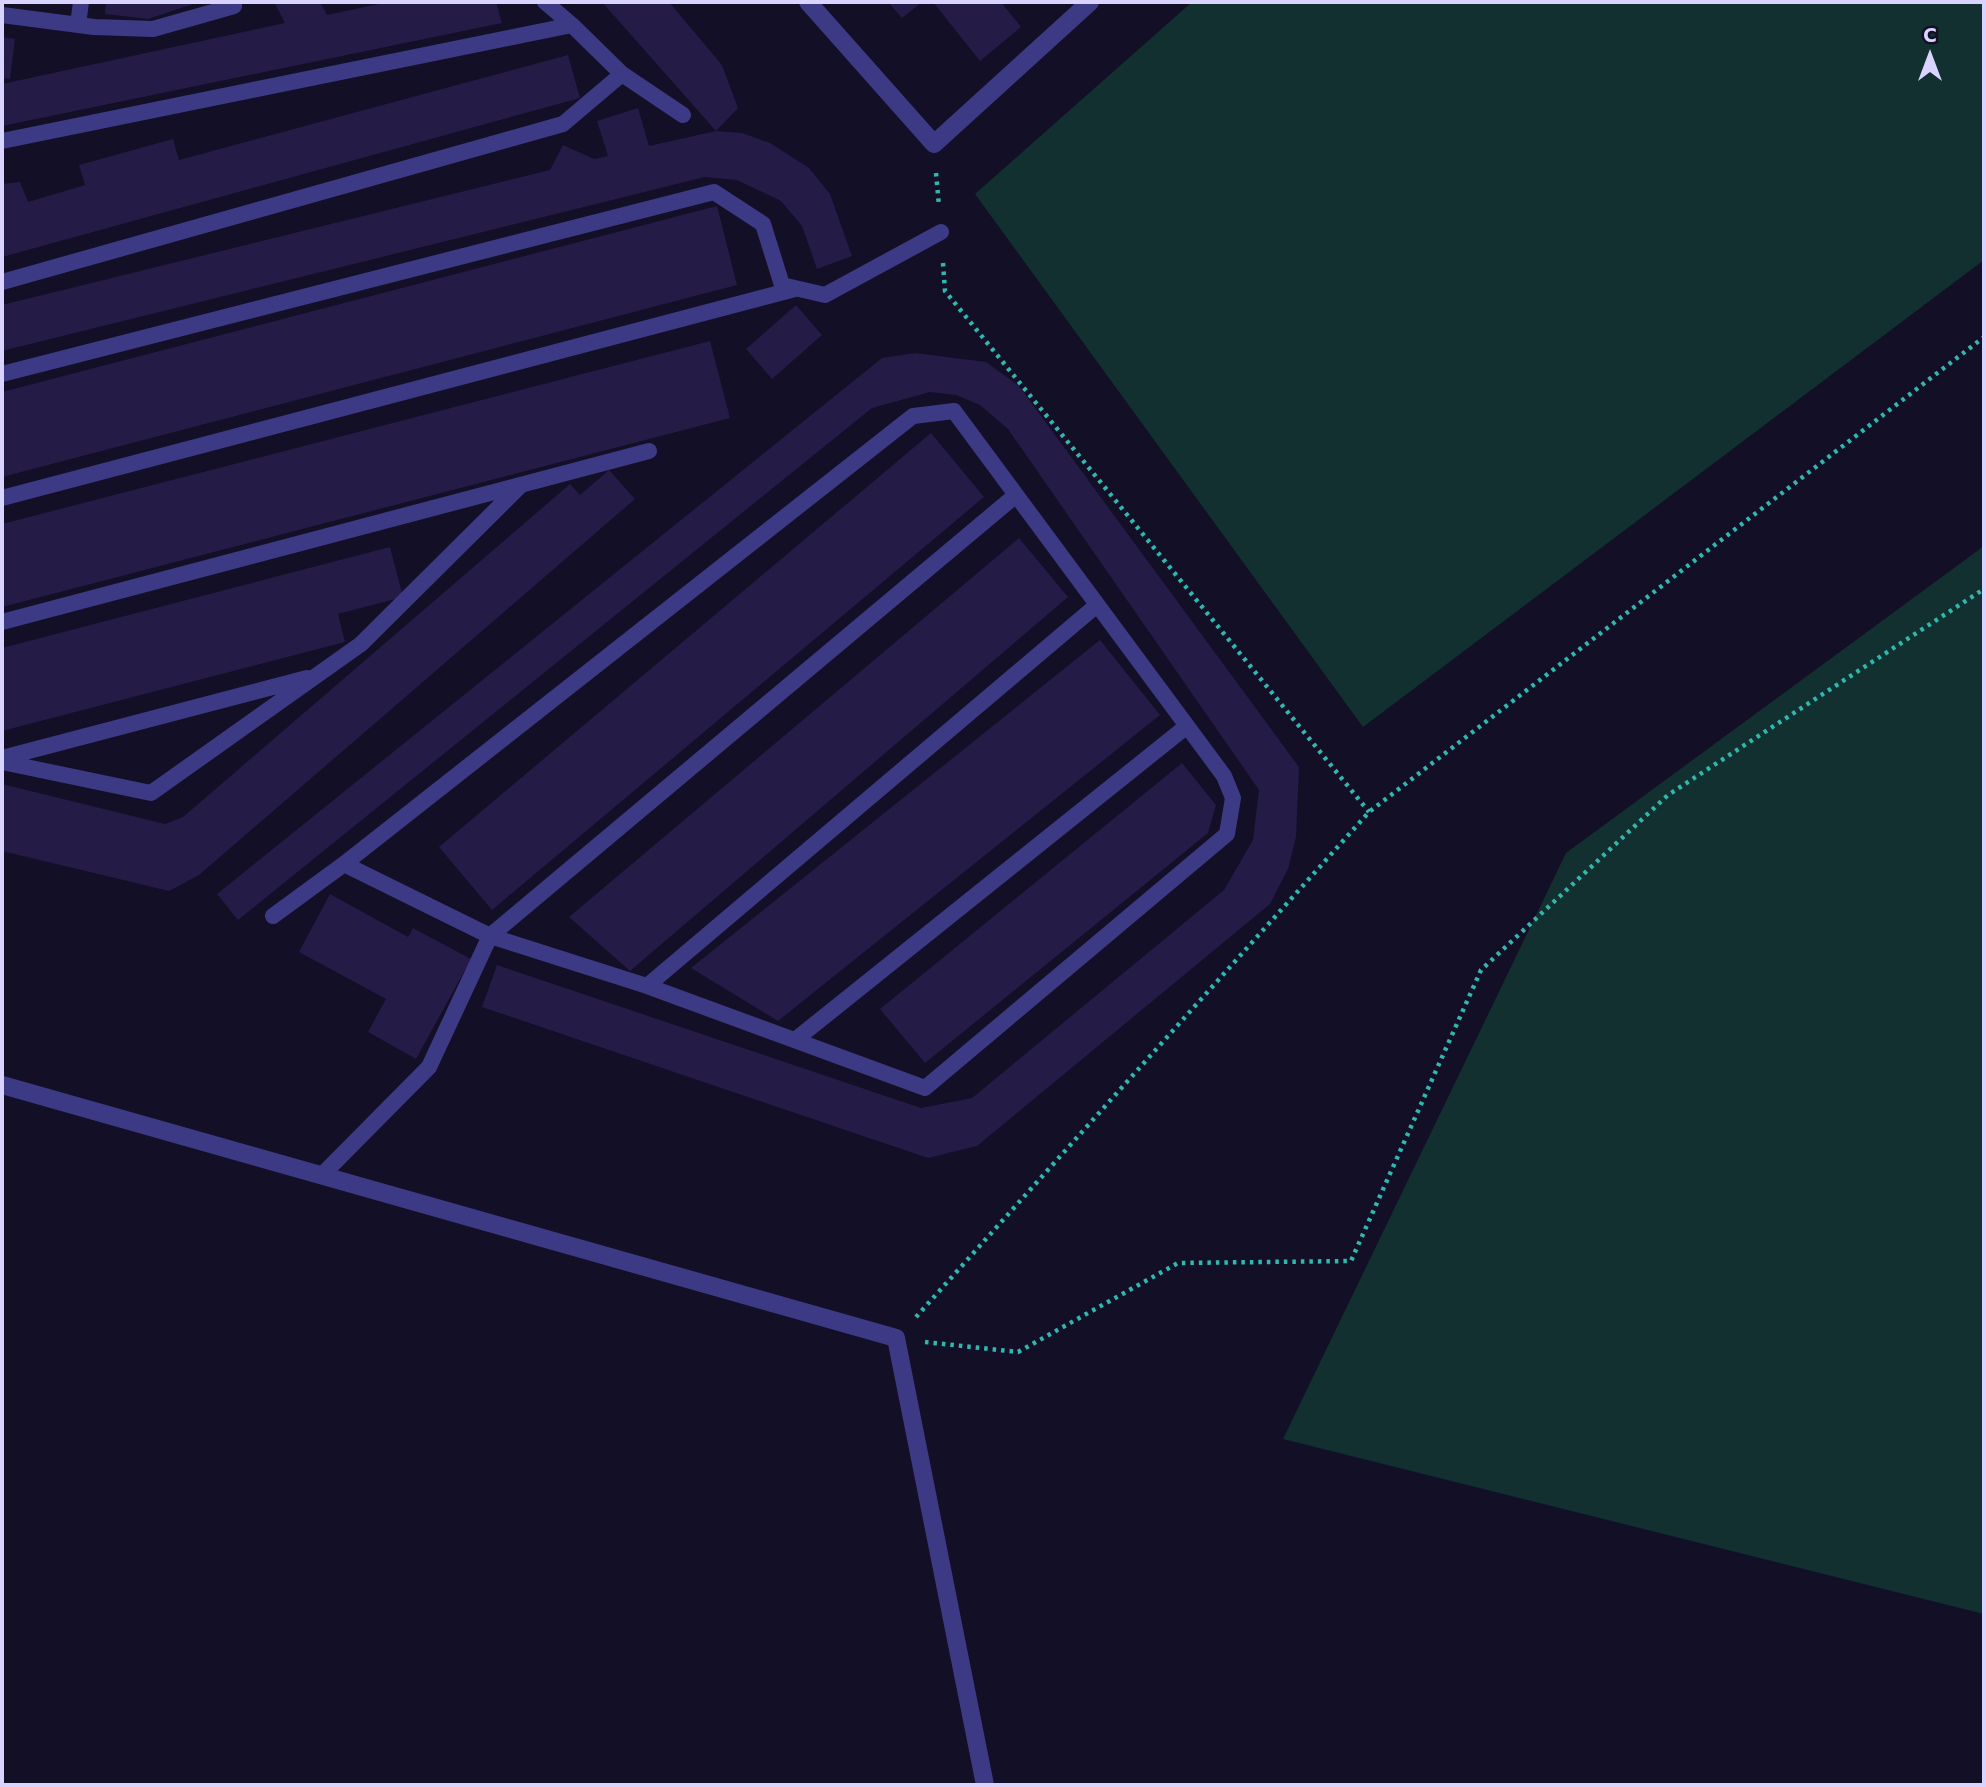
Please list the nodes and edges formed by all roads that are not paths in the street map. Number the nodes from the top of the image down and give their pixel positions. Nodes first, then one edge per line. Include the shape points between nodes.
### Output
1 (81, 2) edge
2 (233, 2) edge
3 (545, 2) edge
4 (808, 2) edge
5 (1090, 2) edge
6 (2, 15) edge
7 (78, 25) junction
8 (572, 25) junction
9 (622, 74) junction
10 (683, 115) dead end
11 (2, 141) edge
12 (941, 232) road end
13 (2, 282) edge
14 (797, 289) junction
15 (2, 374) edge
16 (649, 451) dead end
17 (521, 485) junction
18 (1016, 495) junction
19 (2, 498) edge
20 (1097, 605) junction
21 (2, 622) edge
22 (320, 674) junction
23 (1187, 726) junction
24 (2, 760) edge
25 (344, 864) junction
26 (273, 916) dead end
27 (490, 936) junction
28 (647, 986) junction
29 (795, 1040) junction
30 (2, 1084) edge
31 (322, 1175) junction
32 (985, 1785) edge

1 - 7 lane
2 - 7 lane via 234,6 153,29
3 - 8 lane
4 - 5 street via 934,144
6 - 7 lane
8 - 9 lane
8 - 11 lane
9 - 10 lane
9 - 13 lane via 564,124
12 - 14 lane via 825,295
14 - 15 lane via 782,285 763,223 714,192
14 - 19 lane
16 - 17 lane
17 - 21 lane
17 - 22 lane via 361,644
18 - 20 lane
18 - 25 lane via 954,411 913,416
18 - 27 lane
20 - 23 lane
20 - 28 lane
22 - 24 lane
22 - 24 lane via 151,793
23 - 29 lane
23 - 29 lane via 1224,776 1233,798 1227,834 925,1088
25 - 26 lane
25 - 27 lane
27 - 28 lane
27 - 31 lane via 429,1067
28 - 29 lane
30 - 31 street
31 - 32 street via 897,1338

